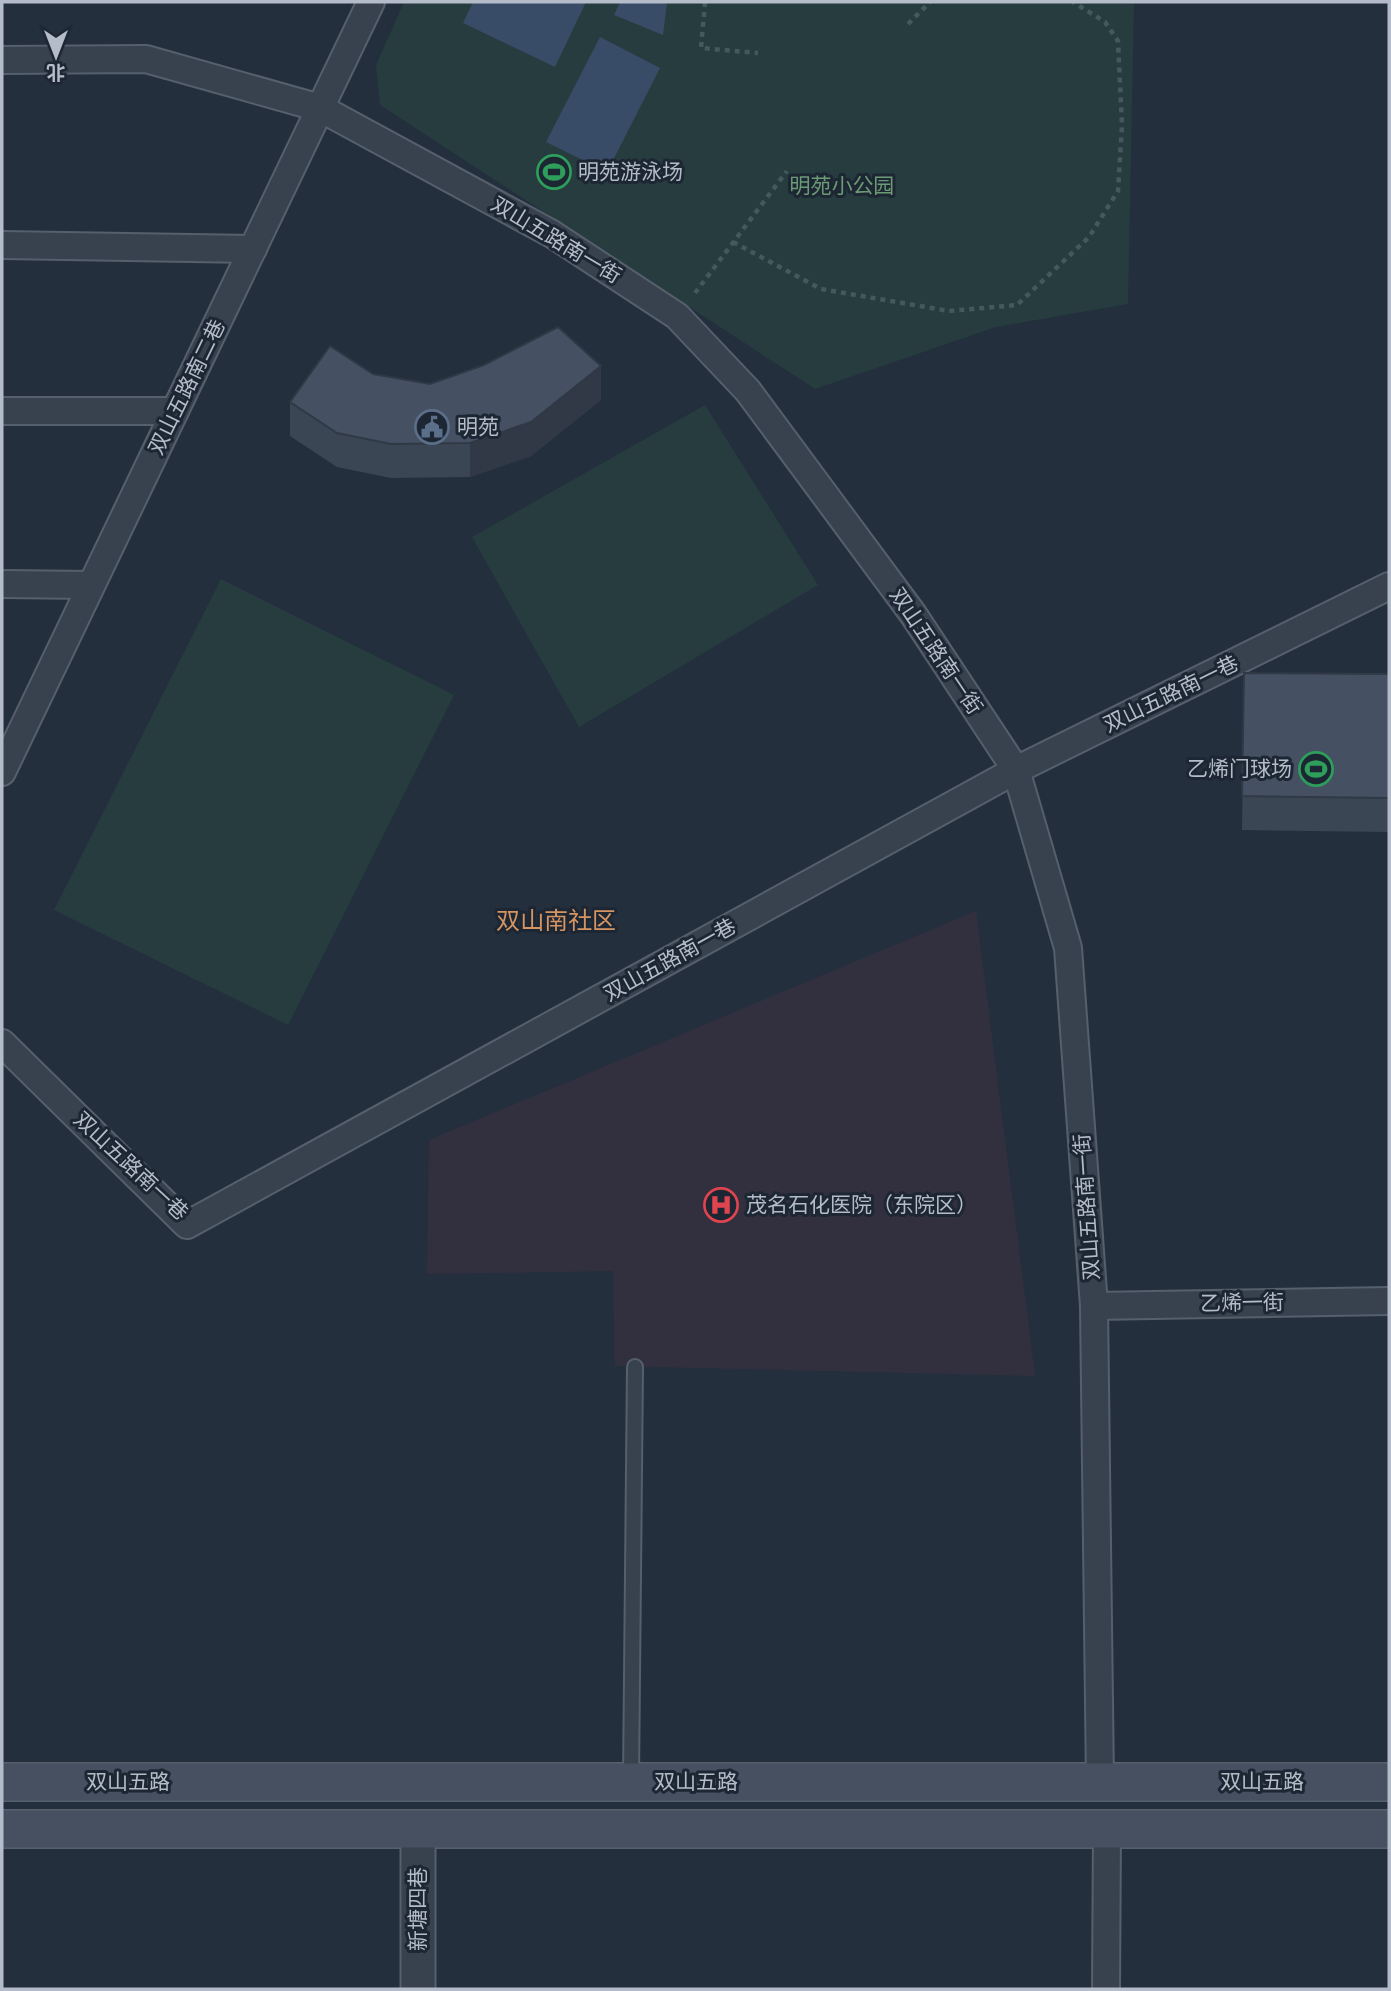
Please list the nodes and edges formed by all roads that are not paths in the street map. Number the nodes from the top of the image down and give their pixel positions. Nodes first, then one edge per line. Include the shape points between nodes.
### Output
1 (371, 2) edge
2 (2, 60) edge
3 (320, 108) junction
4 (2, 245) edge
5 (253, 249) junction
6 (2, 411) edge
7 (175, 411) junction
8 (2, 584) edge
9 (91, 585) junction
10 (1389, 586) edge
11 (5, 759) edge
12 (1016, 770) junction
13 (2, 1043) edge
14 (1389, 1301) edge
15 (1094, 1306) junction
16 (635, 1367) dead end
17 (2, 1782) edge
18 (631, 1782) junction
19 (1100, 1782) junction
20 (1389, 1782) edge
21 (2, 1829) edge
22 (418, 1829) junction
23 (1107, 1829) junction
24 (1389, 1829) edge
25 (418, 1989) edge
26 (1106, 1989) edge

1 - 3 street, 双山五路南二巷
2 - 3 street, 双山五路南一街 via 146,59
3 - 5 street, 双山五路南二巷
3 - 12 street, 双山五路南一街 via 552,234 677,316 748,391 913,614
4 - 5 street
5 - 7 street, 双山五路南二巷
6 - 7 street
7 - 9 street, 双山五路南二巷
8 - 9 street
9 - 11 street, 双山五路南二巷
10 - 12 street, 双山五路南一巷
12 - 13 street, 双山五路南一巷 via 187,1224
12 - 15 street, 双山五路南一街 via 1068,948
14 - 15 street, 乙烯一街
15 - 19 street, 双山五路南一街
16 - 18 lane
17 - 18 main road, 双山五路
18 - 19 main road, 双山五路
19 - 20 main road, 双山五路
21 - 22 main road
22 - 23 main road
22 - 25 street, 新塘四巷
23 - 24 main road
23 - 26 street

